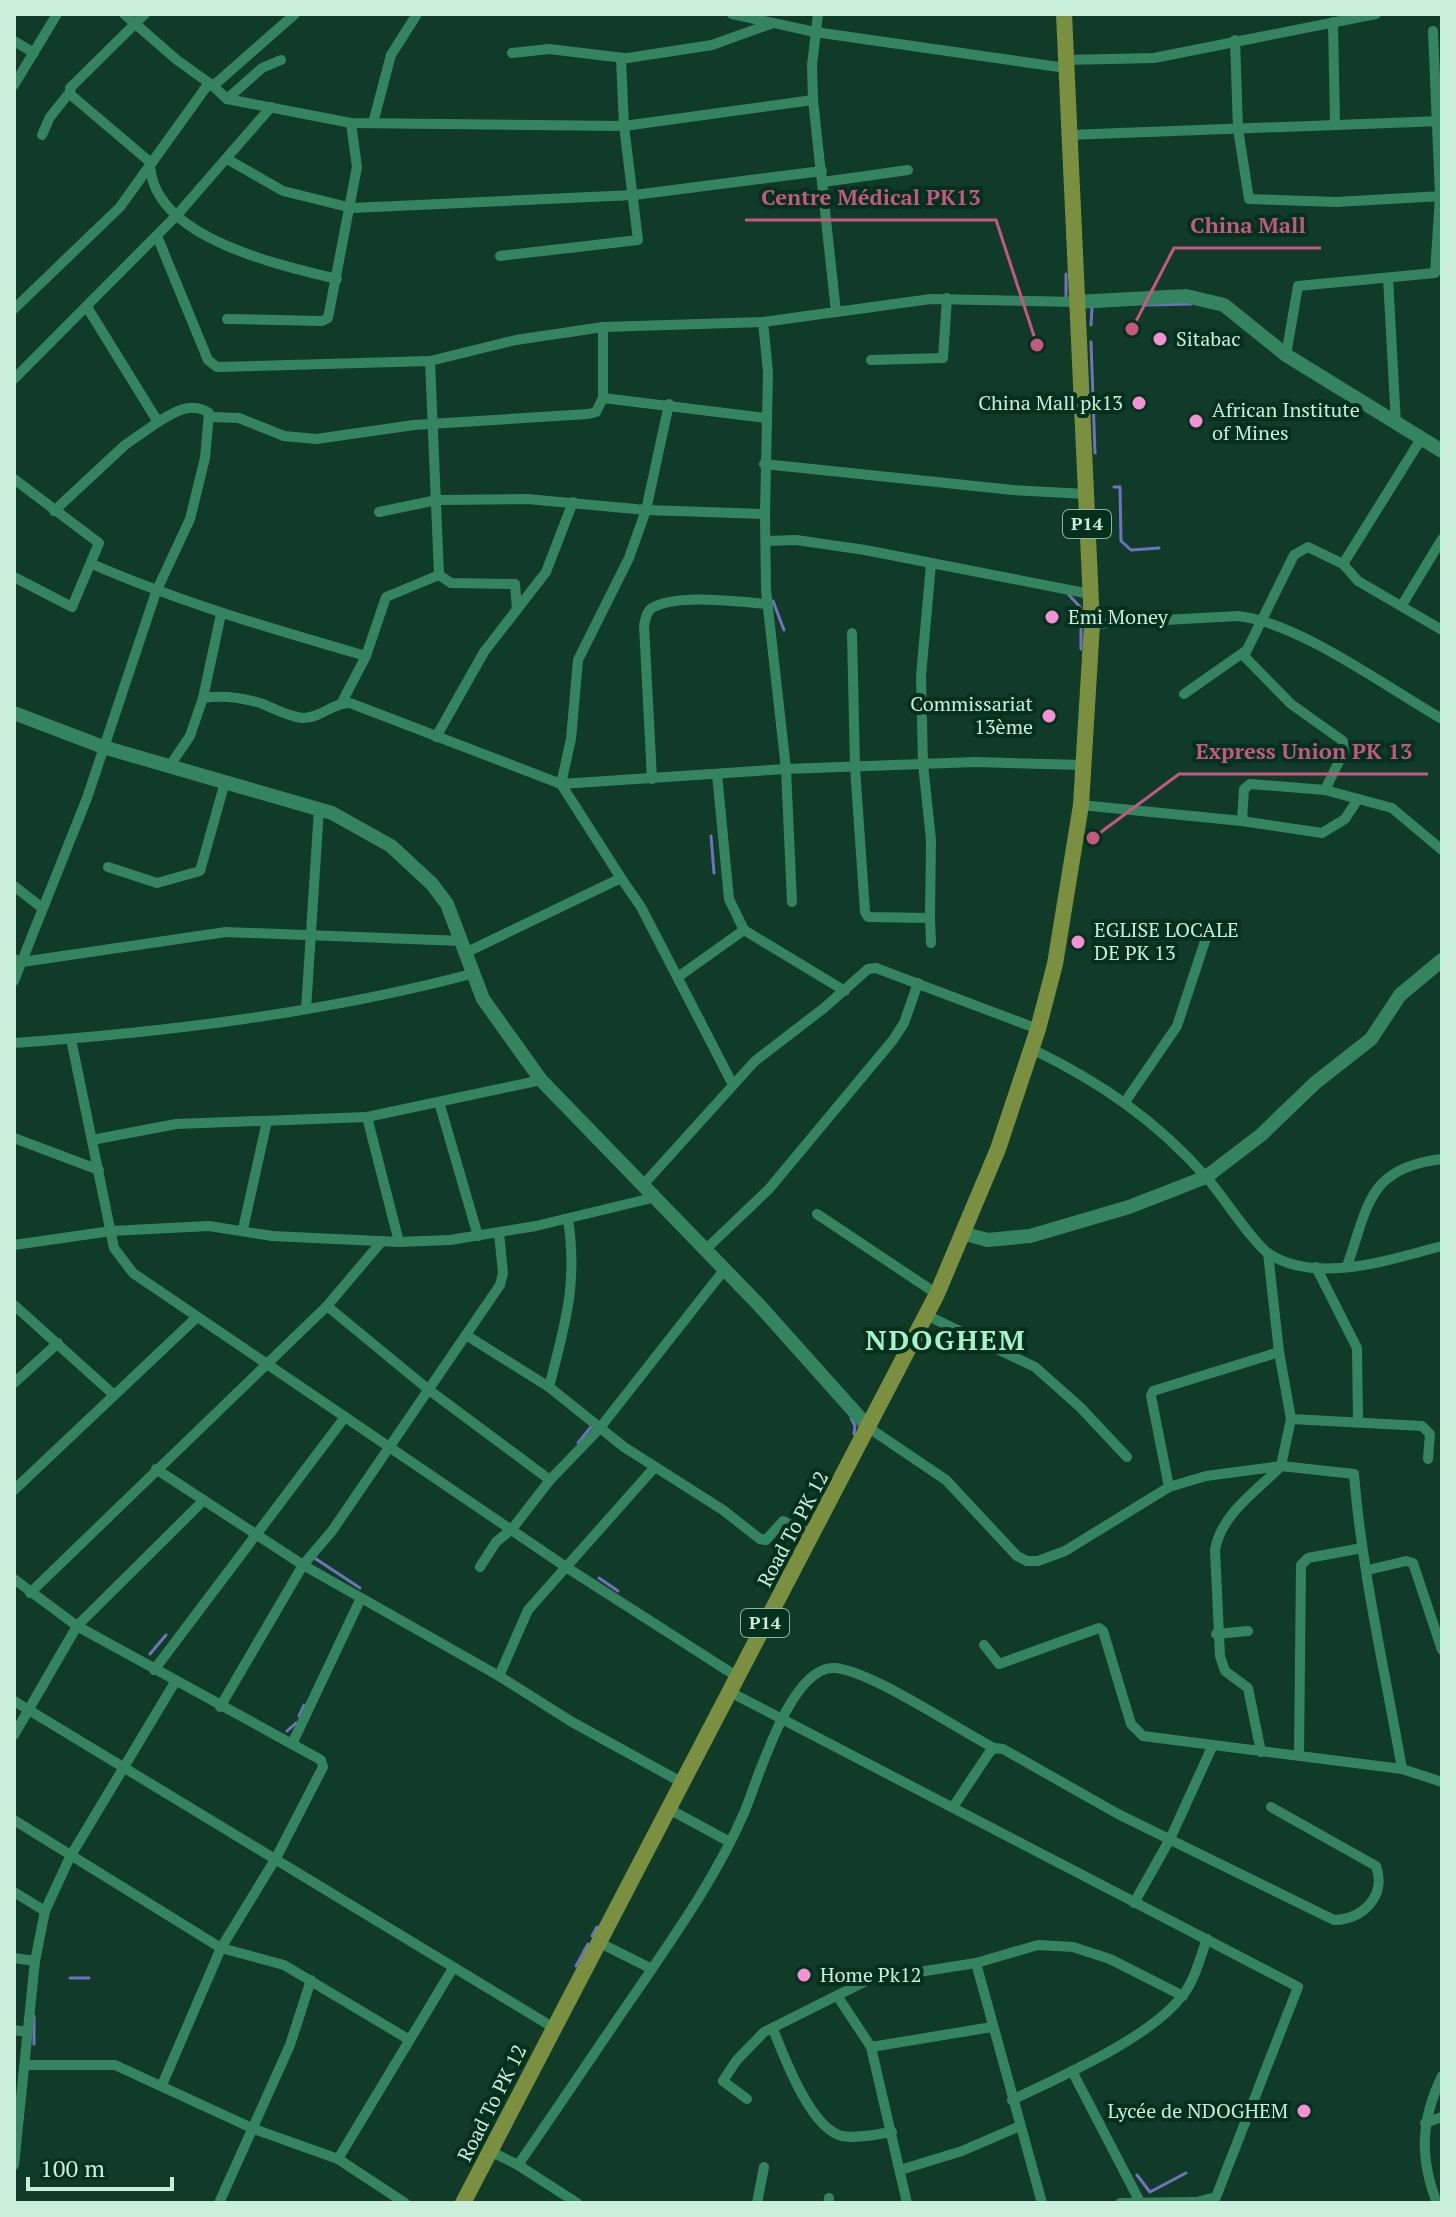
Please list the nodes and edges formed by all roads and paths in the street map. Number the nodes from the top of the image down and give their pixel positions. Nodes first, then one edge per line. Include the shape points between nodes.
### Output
1 (57, 14) edge
2 (124, 14) edge
3 (145, 14) edge
4 (417, 14) edge
5 (732, 14) edge
6 (818, 14) edge
7 (1064, 14) edge
8 (1376, 14) edge
9 (290, 15) edge
10 (1333, 22) junction
11 (773, 23) junction
12 (133, 25) junction
13 (1433, 31) dead end
14 (815, 32) junction
15 (1235, 40) junction
16 (14, 41) edge
17 (34, 53) junction
18 (512, 53) dead end
19 (624, 58) junction
20 (281, 60) dead end
21 (1066, 64) junction
22 (211, 84) junction
23 (14, 85) edge
24 (70, 92) junction
25 (227, 99) junction
26 (813, 100) junction
27 (271, 107) junction
28 (1438, 121) edge
29 (351, 123) junction
30 (373, 123) junction
31 (1335, 123) junction
32 (624, 126) junction
33 (1238, 129) junction
34 (42, 135) dead end
35 (1068, 135) junction
36 (227, 159) junction
37 (150, 162) junction
38 (908, 170) dead end
39 (823, 176) junction
40 (634, 195) junction
41 (1441, 196) edge
42 (352, 208) junction
43 (177, 215) junction
44 (157, 236) junction
45 (500, 256) dead end
46 (1388, 278) junction
47 (337, 279) junction
48 (947, 298) junction
49 (1077, 302) junction
50 (87, 307) junction
51 (14, 309) edge
52 (836, 312) junction
53 (227, 319) dead end
54 (763, 322) junction
55 (603, 327) junction
56 (1286, 355) junction
57 (871, 360) dead end
58 (430, 361) junction
59 (14, 379) edge
60 (603, 398) junction
61 (669, 404) junction
62 (211, 417) junction
63 (766, 418) junction
64 (158, 422) junction
65 (433, 424) junction
66 (1396, 424) junction
67 (1421, 439) junction
68 (1442, 451) edge
69 (764, 464) junction
70 (14, 479) edge
71 (1085, 494) junction
72 (437, 500) junction
73 (573, 502) junction
74 (646, 510) junction
75 (54, 511) junction
76 (379, 512) dead end
77 (765, 514) junction
78 (1442, 539) edge
79 (766, 541) junction
80 (92, 564) junction
81 (931, 564) junction
82 (1343, 564) junction
83 (439, 575) junction
84 (14, 577) edge
85 (156, 592) junction
86 (1090, 594) junction
87 (768, 604) junction
88 (1402, 605) junction
89 (517, 609) junction
90 (221, 614) junction
91 (1259, 618) junction
92 (1092, 624) junction
93 (1442, 630) edge
94 (852, 633) dead end
95 (1244, 652) junction
96 (366, 656) junction
97 (1184, 694) dead end
98 (203, 698) junction
99 (341, 704) junction
100 (14, 713) edge
101 (1442, 719) edge
102 (436, 737) junction
103 (103, 747) junction
104 (171, 764) junction
105 (923, 764) junction
106 (1083, 765) junction
107 (855, 767) junction
108 (786, 769) junction
109 (717, 774) junction
110 (652, 779) junction
111 (225, 782) junction
112 (561, 784) junction
113 (1325, 790) junction
114 (1358, 799) junction
115 (1081, 805) junction
116 (319, 809) junction
117 (1242, 821) junction
118 (1442, 850) edge
119 (108, 867) dead end
120 (621, 878) junction
121 (14, 886) edge
122 (792, 902) dead end
123 (41, 907) junction
124 (930, 918) junction
125 (744, 930) junction
126 (1208, 932) dead end
127 (310, 935) junction
128 (931, 943) dead end
129 (464, 947) junction
130 (18, 960) edge
131 (1440, 965) edge
132 (471, 974) junction
133 (678, 977) junction
134 (14, 981) edge
135 (918, 983) junction
136 (845, 991) junction
137 (306, 1009) junction
138 (1038, 1029) junction
139 (71, 1039) junction
140 (14, 1043) edge
141 (1032, 1049) junction
142 (541, 1080) junction
143 (732, 1083) junction
144 (439, 1102) junction
145 (1125, 1102) junction
146 (367, 1117) junction
147 (267, 1121) junction
148 (14, 1138) edge
149 (92, 1140) junction
150 (1442, 1159) edge
151 (99, 1170) junction
152 (1206, 1177) junction
153 (643, 1185) junction
154 (656, 1197) junction
155 (817, 1214) dead end
156 (568, 1219) junction
157 (243, 1229) junction
158 (111, 1231) junction
159 (499, 1233) junction
160 (965, 1234) junction
161 (478, 1236) junction
162 (382, 1241) junction
163 (399, 1242) junction
164 (14, 1245) edge
165 (1442, 1246) edge
166 (705, 1250) junction
167 (1268, 1253) junction
168 (1347, 1266) junction
169 (1316, 1267) junction
170 (724, 1270) junction
171 (937, 1294) junction
172 (14, 1305) edge
173 (327, 1306) junction
174 (926, 1315) junction
175 (197, 1317) junction
176 (466, 1335) junction
177 (58, 1343) junction
178 (1279, 1352) junction
179 (266, 1365) junction
180 (14, 1383) edge
181 (549, 1387) junction
182 (429, 1390) junction
183 (113, 1394) junction
184 (345, 1417) junction
185 (1291, 1419) junction
186 (1358, 1421) junction
187 (869, 1428) junction
188 (599, 1429) junction
189 (391, 1448) junction
190 (1127, 1457) dead end
191 (1428, 1459) dead end
192 (1281, 1466) junction
193 (654, 1468) junction
194 (156, 1469) junction
195 (550, 1480) junction
196 (1169, 1487) junction
197 (14, 1490) edge
198 (203, 1501) junction
199 (512, 1529) junction
200 (812, 1535) junction
201 (257, 1536) junction
202 (1362, 1548) junction
203 (303, 1565) junction
204 (480, 1567) dead end
205 (566, 1567) junction
206 (1368, 1570) junction
207 (14, 1579) edge
208 (30, 1593) junction
209 (361, 1598) junction
210 (77, 1626) junction
211 (1248, 1631) dead end
212 (1216, 1634) junction
213 (984, 1645) dead end
214 (1442, 1650) edge
215 (154, 1670) junction
216 (499, 1676) junction
217 (736, 1676) junction
218 (175, 1682) junction
219 (728, 1691) junction
220 (14, 1701) edge
221 (220, 1707) junction
222 (29, 1712) junction
223 (781, 1720) junction
224 (14, 1735) edge
225 (292, 1744) junction
226 (1212, 1747) junction
227 (994, 1748) junction
228 (1261, 1752) junction
229 (1299, 1755) junction
230 (125, 1767) junction
231 (1402, 1769) junction
232 (681, 1782) junction
233 (1442, 1782) edge
234 (953, 1807) junction
235 (1271, 1807) dead end
236 (667, 1808) junction
237 (14, 1820) edge
238 (1170, 1839) junction
239 (730, 1842) junction
240 (70, 1857) junction
241 (276, 1858) junction
242 (14, 1892) edge
243 (1134, 1903) junction
244 (45, 1911) junction
245 (1207, 1939) junction
246 (598, 1942) junction
247 (221, 1948) junction
248 (14, 1958) edge
249 (35, 1961) junction
250 (976, 1963) junction
251 (453, 1968) junction
252 (652, 1969) junction
253 (311, 1980) junction
254 (1183, 1996) junction
255 (838, 1997) junction
256 (992, 2027) junction
257 (554, 2028) junction
258 (773, 2029) junction
259 (14, 2030) edge
260 (27, 2032) junction
261 (408, 2039) junction
262 (871, 2047) junction
263 (25, 2065) junction
264 (1072, 2071) junction
265 (1441, 2084) edge
266 (162, 2085) junction
267 (18, 2098) edge
268 (747, 2099) dead end
269 (1012, 2100) junction
270 (1442, 2117) edge
271 (1425, 2123) junction
272 (1020, 2126) junction
273 (254, 2129) junction
274 (892, 2132) junction
275 (490, 2151) junction
276 (338, 2159) junction
277 (14, 2165) edge
278 (518, 2165) junction
279 (764, 2167) dead end
280 (900, 2170) junction
281 (1139, 2200) junction
282 (1192, 2202) edge
283 (219, 2203) edge
284 (405, 2203) edge
285 (463, 2203) edge
286 (577, 2203) edge
287 (757, 2203) edge
288 (907, 2203) edge
289 (1042, 2203) edge
290 (1120, 2203) edge
291 (1437, 2203) edge

1 - 17 street
2 - 12 street
3 - 12 street
4 - 30 street via 391,55
5 - 11 street
6 - 14 street
7 - 21 main road, P14
8 - 10 street
9 - 22 street
10 - 15 street
10 - 31 street
11 - 14 street
11 - 19 street via 712,45
12 - 22 street
12 - 24 street
13 - 28 street
14 - 21 street
14 - 26 street
15 - 21 street via 1154,58
15 - 33 street
16 - 17 street
17 - 23 street
18 - 19 street via 549,49
19 - 32 street
20 - 25 street via 262,68
21 - 35 main road, P14
22 - 25 street
22 - 37 street
24 - 34 street
24 - 37 street
25 - 27 street
26 - 32 street
26 - 39 street
27 - 29 street
27 - 36 street
28 - 31 street
28 - 41 street
29 - 30 street
29 - 42 street via 357,167
30 - 32 street
31 - 33 street
32 - 40 street
33 - 35 street
33 - 41 street via 1247,194 1255,202
35 - 49 main road, P14
36 - 42 street via 283,191
36 - 43 street
37 - 43 street via 153,183
37 - 51 street via 106,223
38 - 39 street
39 - 40 street
39 - 52 street
40 - 42 street
40 - 45 street via 639,237 635,242
41 - 46 street via 1435,273
42 - 47 street
43 - 44 street
43 - 47 street via 236,252
44 - 50 street
44 - 58 street via 211,365
46 - 56 street via 1298,286
46 - 66 street
47 - 53 street via 328,318 322,321
48 - 49 street
48 - 52 street
48 - 57 street via 943,358
49 - 56 street via 1201,298 1224,305
49 - 71 main road, P14
50 - 59 street
50 - 64 street
52 - 54 street
54 - 55 street
54 - 63 street
55 - 58 street via 516,340
55 - 60 street
56 - 66 street
58 - 65 street
60 - 61 street
60 - 65 street via 596,412 588,414
61 - 63 street
61 - 74 street
62 - 64 street via 194,407
62 - 65 street via 239,418 284,436 316,439
62 - 85 street via 190,519
63 - 69 street
64 - 75 street
65 - 72 street
66 - 67 street
67 - 68 street
67 - 82 street
69 - 71 street
69 - 77 street
70 - 75 street
71 - 86 main road, P14
72 - 73 street
72 - 76 street
72 - 83 street
73 - 74 street
73 - 89 street via 546,572
74 - 77 street
74 - 112 street via 629,558 578,660
75 - 80 street via 98,539
77 - 79 street
78 - 88 street
79 - 81 street via 796,540
79 - 87 street
80 - 84 street via 70,607
80 - 85 street
81 - 86 street
81 - 105 street via 921,676
82 - 88 street via 1358,581
82 - 91 street via 1301,548
83 - 89 street via 451,583 515,584
83 - 96 street via 386,597
85 - 90 street
85 - 103 street
86 - 92 main road, P14
87 - 108 street
87 - 110 street via 687,601 647,613
88 - 93 street
89 - 102 street via 484,652
90 - 96 street
90 - 98 street
91 - 92 street
91 - 95 street
91 - 101 street via 1329,652
92 - 106 main road, P14
94 - 107 street
95 - 97 street
95 - 113 street via 1291,704 1343,741 1344,751
96 - 99 street
98 - 99 street via 260,703 298,718 317,717
98 - 104 street via 190,736
99 - 102 street
100 - 103 street
102 - 112 street
103 - 104 street
103 - 123 street
104 - 111 street
105 - 106 street
105 - 107 street
105 - 124 street via 931,840
106 - 115 main road, P14
107 - 108 street
107 - 124 street via 866,915
108 - 109 street
108 - 122 street
109 - 110 street
109 - 125 street via 729,899
110 - 112 street
111 - 116 street
111 - 119 street via 200,871 157,883
112 - 120 street
113 - 114 street
113 - 117 street via 1250,784 1244,789
114 - 117 street via 1345,819 1322,833
114 - 118 street via 1397,810
115 - 117 street
115 - 138 main road, P14 via 1055,964
116 - 127 street
116 - 129 street via 362,827 413,867 447,904
120 - 129 street
120 - 133 street
121 - 123 street
123 - 130 street
124 - 128 street
125 - 133 street
125 - 136 street
126 - 145 street via 1177,1026
127 - 129 street
127 - 130 street via 226,932
127 - 137 street
129 - 132 street
130 - 134 street
131 - 152 street via 1400,995 1371,1039
132 - 137 street
132 - 142 street via 500,1026
133 - 143 street
135 - 136 street via 876,968 861,973
135 - 138 street
135 - 166 street via 893,1040 769,1189
136 - 143 street
137 - 139 street
138 - 141 main road, Road To PK 12 / P14
139 - 140 street
139 - 149 street
141 - 145 street via 1080,1071
141 - 160 main road, Road To PK 12 / P14
142 - 144 street
142 - 153 street
143 - 153 street
144 - 146 street
144 - 161 street
145 - 152 street
146 - 147 street
146 - 163 street
147 - 149 street via 176,1124
147 - 157 street
148 - 151 street
149 - 151 street
150 - 168 street via 1403,1167 1376,1186
151 - 158 street
152 - 160 street via 1030,1236 988,1240
152 - 167 street
153 - 154 street
154 - 156 street
154 - 166 street
155 - 171 street
156 - 159 street
156 - 181 street via 572,1288
157 - 158 street
157 - 162 street via 272,1236
158 - 164 street
158 - 175 street via 123,1264
159 - 161 street
159 - 176 street via 500,1285
160 - 171 main road, Road To PK 12 / P14
161 - 163 street
162 - 163 street
162 - 173 street
165 - 168 street
166 - 170 street
167 - 169 street
167 - 178 street
168 - 169 street
169 - 186 street via 1357,1348
170 - 187 street
170 - 188 street
171 - 174 main road, Road To PK 12 / P14
172 - 177 street
173 - 179 street
173 - 182 street
174 - 187 main road, Road To PK 12 / P14
174 - 190 street via 1035,1367
175 - 179 street
175 - 183 street
176 - 181 street
176 - 182 street
177 - 180 street
177 - 183 street
178 - 185 street
178 - 196 street via 1153,1391
179 - 184 street
179 - 194 street
181 - 188 street
182 - 189 street
182 - 195 street
183 - 197 street
184 - 189 street
184 - 201 street
185 - 186 street
185 - 192 street
186 - 191 street via 1422,1426 1430,1434
187 - 196 street via 946,1480 1027,1561 1065,1551
187 - 200 main road, Road To PK 12 / P14
188 - 193 street
188 - 195 street
189 - 199 street
189 - 203 street
192 - 196 street
192 - 202 street via 1354,1474
192 - 212 street via 1218,1533
193 - 200 street via 760,1539 766,1540 783,1521
193 - 205 street
194 - 198 street
194 - 208 street
195 - 199 street
198 - 201 street
198 - 210 street
199 - 204 street
199 - 205 street
200 - 217 main road, Road To PK 12 / P14
201 - 203 street
201 - 215 street
202 - 206 street
202 - 229 street via 1308,1558 1301,1565
203 - 209 street
203 - 221 street
205 - 216 street via 528,1610
205 - 217 street
206 - 214 street via 1413,1563
206 - 231 street
207 - 208 street
208 - 210 street
209 - 216 street
209 - 225 street
210 - 215 street
210 - 222 street
211 - 212 street
212 - 228 street via 1225,1671 1248,1688
213 - 226 street via 999,1664 1099,1628 1135,1732
215 - 218 street
216 - 232 street
217 - 219 main road, Road To PK 12 / P14
218 - 221 street
218 - 230 street
219 - 223 street
219 - 232 main road, Road To PK 12 / P14
220 - 222 street
221 - 225 street
222 - 224 street
222 - 230 street
223 - 227 street via 801,1688 833,1668 908,1698
223 - 234 street
223 - 239 street
225 - 241 street via 321,1760 323,1767
226 - 228 street
226 - 238 street
227 - 234 street
227 - 238 street via 1031,1762 1062,1785
228 - 229 street
229 - 231 street
230 - 240 street
230 - 241 street
231 - 233 street
232 - 236 main road, Road To PK 12 / P14
234 - 243 street
235 - 238 street via 1376,1866 1379,1884 1363,1912 1334,1920
236 - 239 street
236 - 246 main road, Road To PK 12 / P14
237 - 240 street
238 - 243 street
239 - 252 street via 699,1902
240 - 244 street
240 - 247 street
241 - 247 street
241 - 251 street
242 - 244 street
243 - 245 street
244 - 249 street
245 - 254 street
245 - 282 street via 1298,1987 1216,2197
246 - 252 street
246 - 257 main road, Road To PK 12 / P14
247 - 253 street via 274,1961
247 - 266 street
248 - 249 street
249 - 260 street
250 - 254 street via 1038,1945 1073,1947 1110,1959
250 - 255 street via 886,1975
250 - 256 street
251 - 257 street
251 - 261 street
252 - 278 street
253 - 261 street
253 - 273 street
254 - 264 street via 1164,2015
255 - 258 street
255 - 262 street
256 - 262 street
256 - 269 street
257 - 275 main road, Road To PK 12 / P14
258 - 268 street via 752,2041 725,2074 726,2086
258 - 274 street via 812,2110 826,2127 840,2136
259 - 260 street
260 - 263 street
261 - 276 street
262 - 274 street
263 - 266 street via 111,2064
263 - 267 street
264 - 269 street
264 - 281 street
265 - 271 street
266 - 273 street
267 - 277 street
269 - 272 street
270 - 271 street
271 - 291 street via 1422,2147
272 - 280 street
272 - 289 street
273 - 276 street
273 - 283 street
274 - 280 street
275 - 278 street
275 - 285 main road, Road To PK 12 / P14
276 - 284 street
278 - 286 street
279 - 287 street
280 - 288 street
281 - 282 street
281 - 290 street

